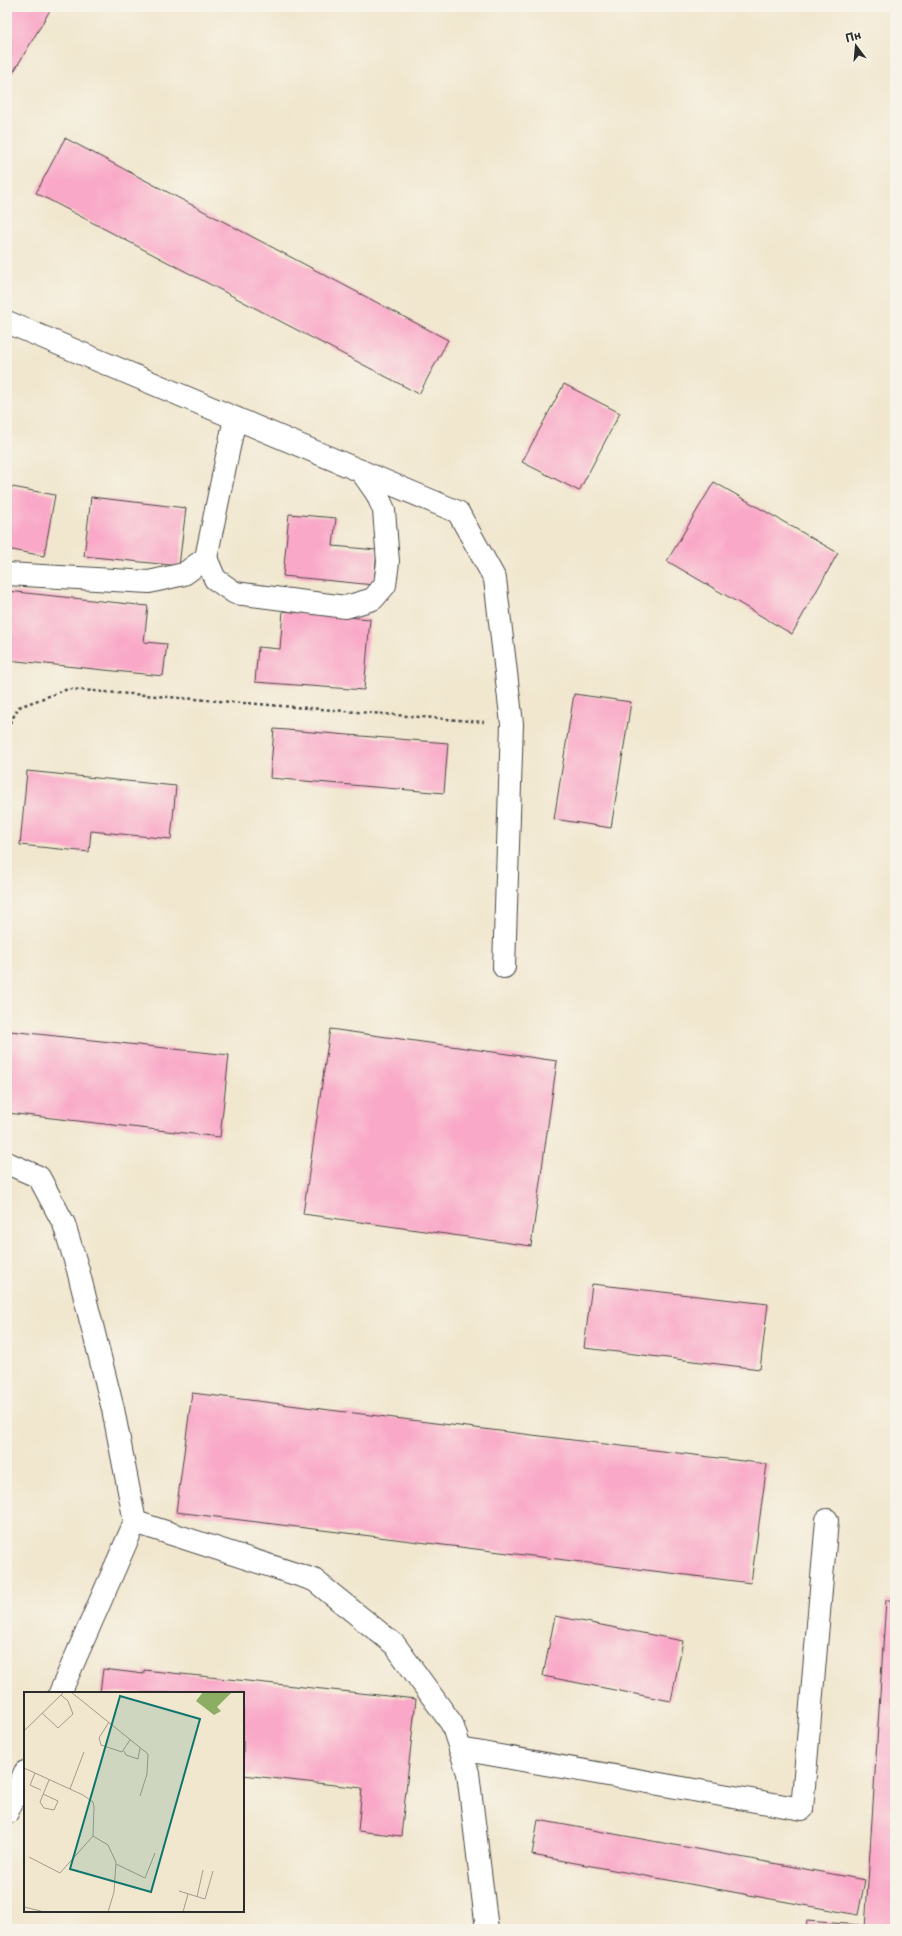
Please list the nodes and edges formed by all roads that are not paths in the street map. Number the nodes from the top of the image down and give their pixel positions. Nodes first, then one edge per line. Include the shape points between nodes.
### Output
1 (7, 322) edge
2 (235, 418) junction
3 (361, 471) junction
4 (206, 558) junction
5 (7, 574) edge
6 (504, 967) dead end
7 (7, 1164) edge
8 (827, 1520) dead end
9 (134, 1522) junction
10 (60, 1692) edge
11 (460, 1749) junction
12 (24, 1774) edge
13 (7, 1813) edge
14 (487, 1929) edge

1 - 2 lane
2 - 3 lane
2 - 4 lane
3 - 4 lane via 377,494 384,510 388,562 386,584 373,599 346,607 235,592 216,579
3 - 6 lane via 458,512 495,579 512,724
4 - 5 lane via 184,574 150,582
7 - 9 lane via 39,1178 64,1224 112,1409
8 - 11 lane via 802,1809
9 - 10 lane
9 - 11 lane via 314,1580 395,1645 452,1724
11 - 14 lane via 468,1773
12 - 13 lane

